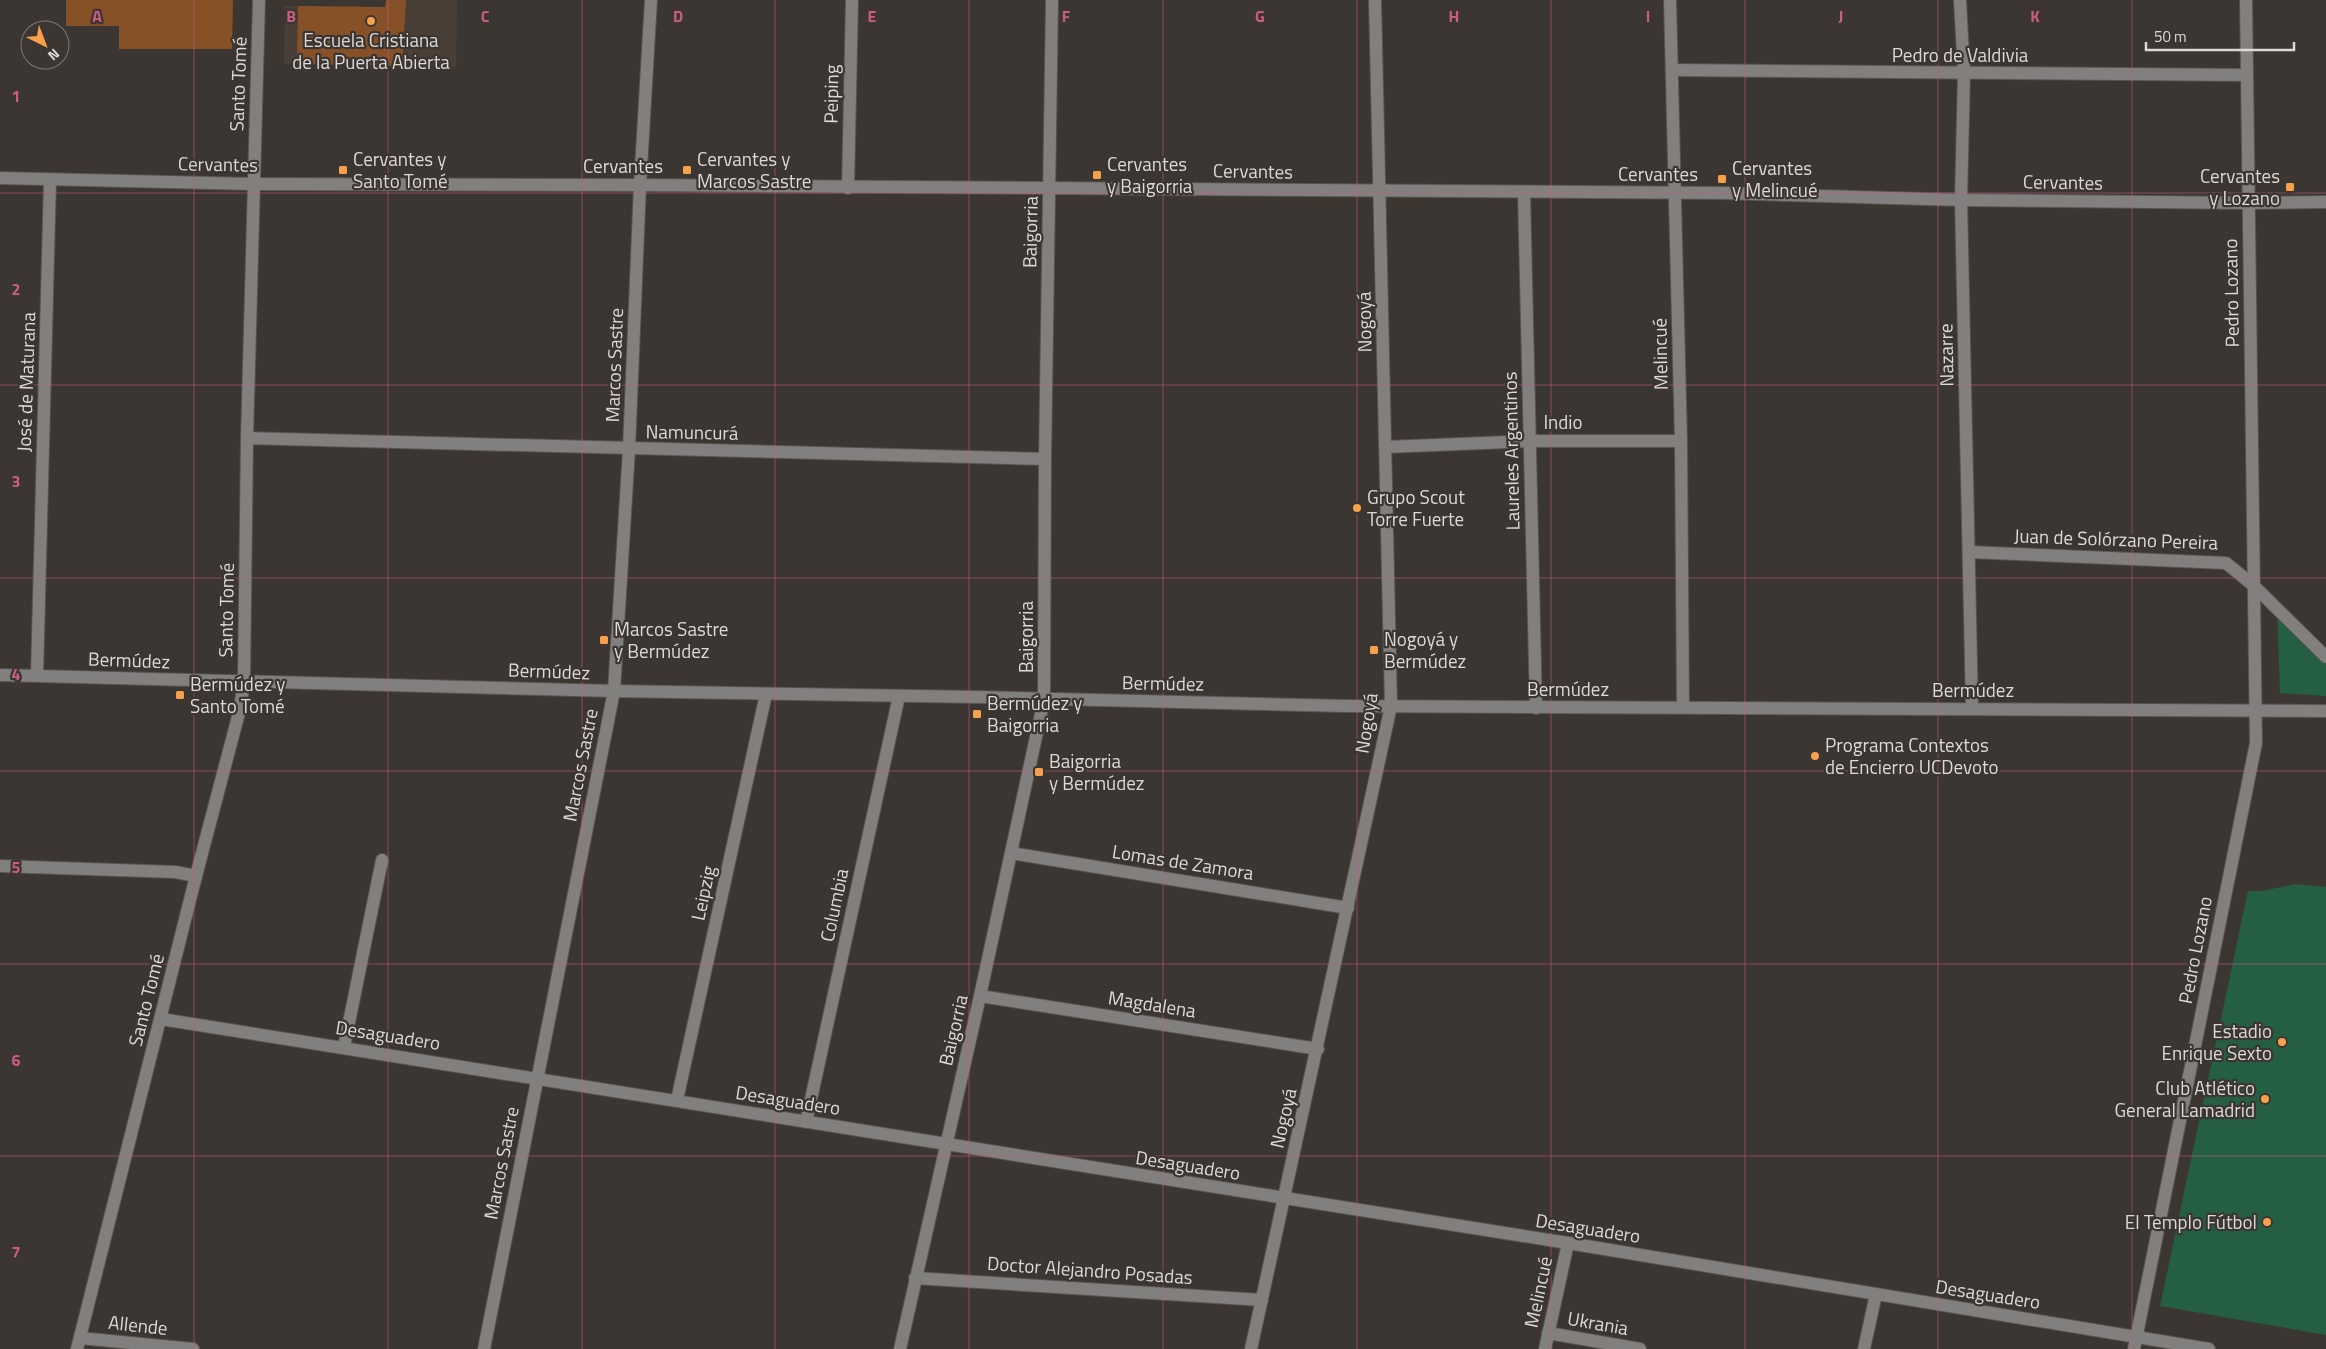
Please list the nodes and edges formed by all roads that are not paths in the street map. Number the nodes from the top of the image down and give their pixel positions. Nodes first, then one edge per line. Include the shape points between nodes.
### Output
1 (259, 0) edge
2 (651, 0) edge
3 (852, 0) edge
4 (1052, 0) edge
5 (1375, 0) edge
6 (1670, 0) edge
7 (1960, 0) edge
8 (2246, 0) edge
9 (1672, 70) junction
10 (1964, 74) junction
11 (2247, 75) junction
12 (0, 178) edge
13 (50, 180) junction
14 (254, 184) junction
15 (640, 185) junction
16 (848, 188) junction
17 (1050, 189) junction
18 (1379, 191) junction
19 (1524, 193) junction
20 (1675, 193) junction
21 (1962, 200) junction
22 (2326, 202) edge
23 (2248, 203) junction
24 (247, 438) junction
25 (1530, 441) junction
26 (1681, 441) junction
27 (1386, 447) junction
28 (629, 449) junction
29 (1045, 459) junction
30 (1969, 552) junction
31 (2253, 585) junction
32 (2326, 657) edge
33 (0, 675) edge
34 (37, 675) junction
35 (244, 681) junction
36 (614, 692) junction
37 (766, 694) junction
38 (899, 696) junction
39 (1044, 700) junction
40 (1391, 706) junction
41 (1682, 707) junction
42 (1536, 708) junction
43 (1972, 709) junction
44 (2256, 711) junction
45 (2326, 711) edge
46 (1011, 853) junction
47 (382, 860) dead end
48 (0, 866) edge
49 (196, 876) junction
50 (1348, 908) junction
51 (980, 996) junction
52 (161, 1019) junction
53 (344, 1047) junction
54 (1318, 1049) junction
55 (537, 1078) junction
56 (677, 1100) junction
57 (806, 1122) junction
58 (946, 1145) junction
59 (1284, 1199) junction
60 (1568, 1244) junction
61 (915, 1278) junction
62 (1876, 1294) junction
63 (1262, 1300) junction
64 (1548, 1333) junction
65 (78, 1343) edge
66 (2135, 1343) edge
67 (193, 1349) edge
68 (484, 1349) edge
69 (900, 1349) edge
70 (1251, 1349) edge
71 (1545, 1349) edge
72 (1640, 1349) edge
73 (1864, 1349) edge
74 (2209, 1349) edge

1 - 14 street, Santo Tomé
2 - 15 street, Marcos Sastre
3 - 16 street, Peiping
4 - 17 street, Baigorria
5 - 18 street, Nogoyá
6 - 9 street, Melincué
7 - 10 street, Nazarre
8 - 11 street, Pedro Lozano
9 - 10 street, Pedro de Valdivia
9 - 20 street, Melincué
10 - 11 street, Pedro de Valdivia
10 - 21 street, Nazarre
11 - 23 street, Pedro Lozano
12 - 13 street, Cervantes
13 - 14 street, Cervantes
13 - 34 street, José de Maturana
14 - 15 street, Cervantes
14 - 24 street, Santo Tomé
15 - 16 street, Cervantes
15 - 28 street, Marcos Sastre
16 - 17 street, Cervantes
17 - 18 street, Cervantes
17 - 29 street, Baigorria
18 - 19 street, Cervantes
18 - 27 street, Nogoyá
19 - 20 street, Cervantes
19 - 25 street, Laureles Argentinos
20 - 21 street, Cervantes
20 - 26 street, Melincué
21 - 23 street, Cervantes
21 - 30 street, Nazarre
22 - 23 street, Cervantes
23 - 31 street, Pedro Lozano
24 - 28 street, Namuncurá
24 - 35 street, Santo Tomé
25 - 26 street, Indio
25 - 27 street, Indio
25 - 42 street, Laureles Argentinos
26 - 41 street, Melincué
27 - 40 street, Nogoyá
28 - 29 street, Namuncurá
28 - 36 street, Marcos Sastre
29 - 39 street, Baigorria
30 - 31 street, Juan de Solórzano Pereira via 2226,563
30 - 43 street, Nazarre
31 - 32 street
31 - 44 street, Pedro Lozano
33 - 34 street, Bermúdez
34 - 35 street, Bermúdez
35 - 36 street, Bermúdez
35 - 49 street, Santo Tomé via 240,709
36 - 37 street, Bermúdez
36 - 55 street, Marcos Sastre
37 - 38 street, Bermúdez
37 - 56 street, Leipzig
38 - 39 street, Bermúdez
38 - 57 street, Columbia
39 - 40 street, Bermúdez
39 - 46 street, Baigorria
40 - 42 street, Bermúdez
40 - 50 street, Nogoyá
41 - 42 street, Bermúdez
41 - 43 street, Bermúdez
43 - 44 street, Bermúdez
44 - 45 street, Bermúdez
44 - 66 street, Pedro Lozano via 2256,743
46 - 50 street, Lomas de Zamora
46 - 51 street, Baigorria
47 - 53 street
48 - 49 street via 175,872
49 - 52 street, Santo Tomé
50 - 54 street, Nogoyá
51 - 54 street, Magdalena
51 - 58 street, Baigorria
52 - 53 street, Desaguadero
52 - 65 street, Santo Tomé
53 - 55 street, Desaguadero
54 - 59 street, Nogoyá
55 - 56 street, Desaguadero
55 - 68 street, Marcos Sastre
56 - 57 street, Desaguadero
57 - 58 street, Desaguadero
58 - 59 street, Desaguadero
58 - 61 street, Baigorria
59 - 60 street, Desaguadero
59 - 63 street, Nogoyá
60 - 62 street, Desaguadero
60 - 64 street, Melincué
61 - 63 street, Doctor Alejandro Posadas
61 - 69 street, Baigorria
62 - 66 street, Desaguadero
62 - 73 street
63 - 70 street, Nogoyá
64 - 71 street, Melincué
64 - 72 street, Ukrania
65 - 67 street, Allende
66 - 74 street, Desaguadero

